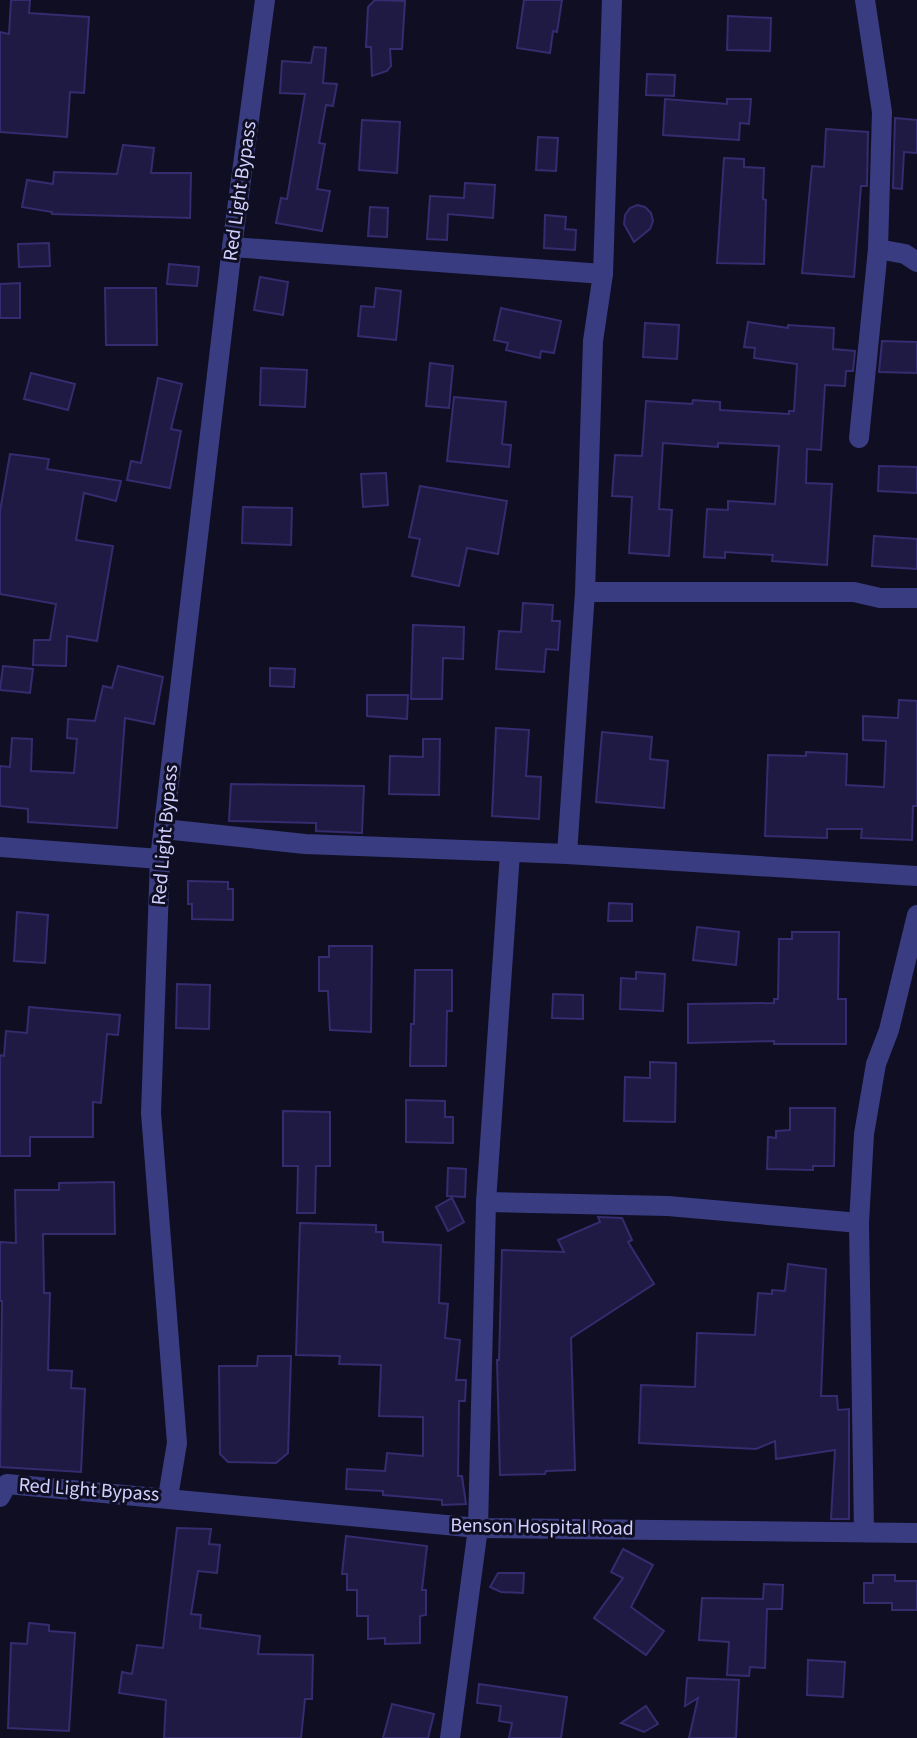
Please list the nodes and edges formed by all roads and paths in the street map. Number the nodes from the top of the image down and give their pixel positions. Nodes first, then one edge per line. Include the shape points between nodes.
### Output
1 (265, 0) edge
2 (612, 0) edge
3 (865, 0) edge
4 (232, 247) junction
5 (878, 249) junction
6 (917, 262) edge
7 (603, 274) junction
8 (859, 438) dead end
9 (585, 592) junction
10 (917, 598) edge
11 (164, 829) junction
12 (0, 847) edge
13 (510, 853) junction
14 (567, 854) junction
15 (160, 859) junction
16 (917, 876) edge
17 (917, 915) edge
18 (486, 1202) junction
19 (859, 1223) junction
20 (2, 1488) edge
21 (168, 1497) junction
22 (478, 1528) junction
23 (864, 1532) junction
24 (917, 1533) edge
25 (450, 1738) edge

1 - 4 street, Red Light Bypass
2 - 7 street
3 - 5 street via 882,112
4 - 7 street
4 - 11 street, Red Light Bypass
5 - 6 street
5 - 8 street
7 - 9 street via 593,341
9 - 10 street via 854,592
9 - 14 street
11 - 13 street via 305,844
11 - 15 street, Red Light Bypass
12 - 15 street
13 - 14 street
13 - 18 street
14 - 16 street
15 - 21 street, Red Light Bypass via 151,1113 177,1443
17 - 19 street via 876,1064 864,1134
18 - 19 street via 668,1206
18 - 22 street
19 - 23 street
20 - 21 street, Red Light Bypass
21 - 22 street, Benson Hospital Road
22 - 23 street, Benson Hospital Road
22 - 25 street
23 - 24 street, Benson Hospital Road

